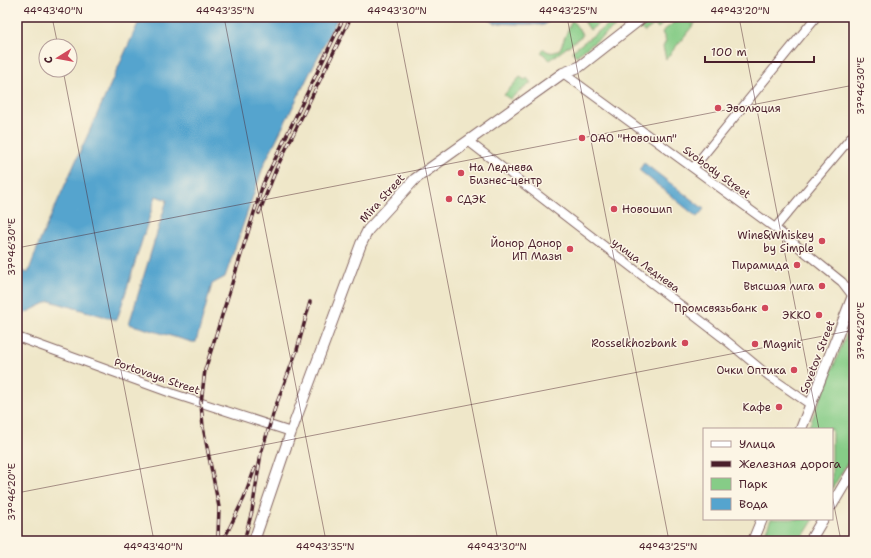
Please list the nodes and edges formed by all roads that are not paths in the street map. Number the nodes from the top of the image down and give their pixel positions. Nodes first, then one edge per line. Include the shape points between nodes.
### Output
1 (643, 17) edge
2 (816, 17) edge
3 (563, 73) junction
4 (854, 134) edge
5 (468, 141) junction
6 (693, 168) junction
7 (775, 228) junction
8 (854, 295) edge
9 (17, 337) edge
10 (811, 405) junction
11 (801, 428) edge
12 (291, 432) junction
13 (854, 468) edge
14 (833, 503) edge
15 (762, 520) edge
16 (822, 520) edge
17 (254, 541) edge
18 (753, 541) edge
19 (810, 541) edge

1 - 3 street, Mira Street via 579,67
2 - 6 street
3 - 5 street, Mira Street
3 - 6 street, Svobody Street
4 - 7 street
5 - 10 street, улица Леднева via 769,376
5 - 12 street, Mira Street via 415,179 368,230
6 - 7 street, Svobody Street
7 - 8 street, Svobody Street via 842,282
8 - 10 street, Sovetov Street
9 - 12 street, Portovaya Street via 133,380
10 - 11 street, Sovetov Street
12 - 17 street, Mira Street
13 - 14 street
15 - 18 street
16 - 19 street

